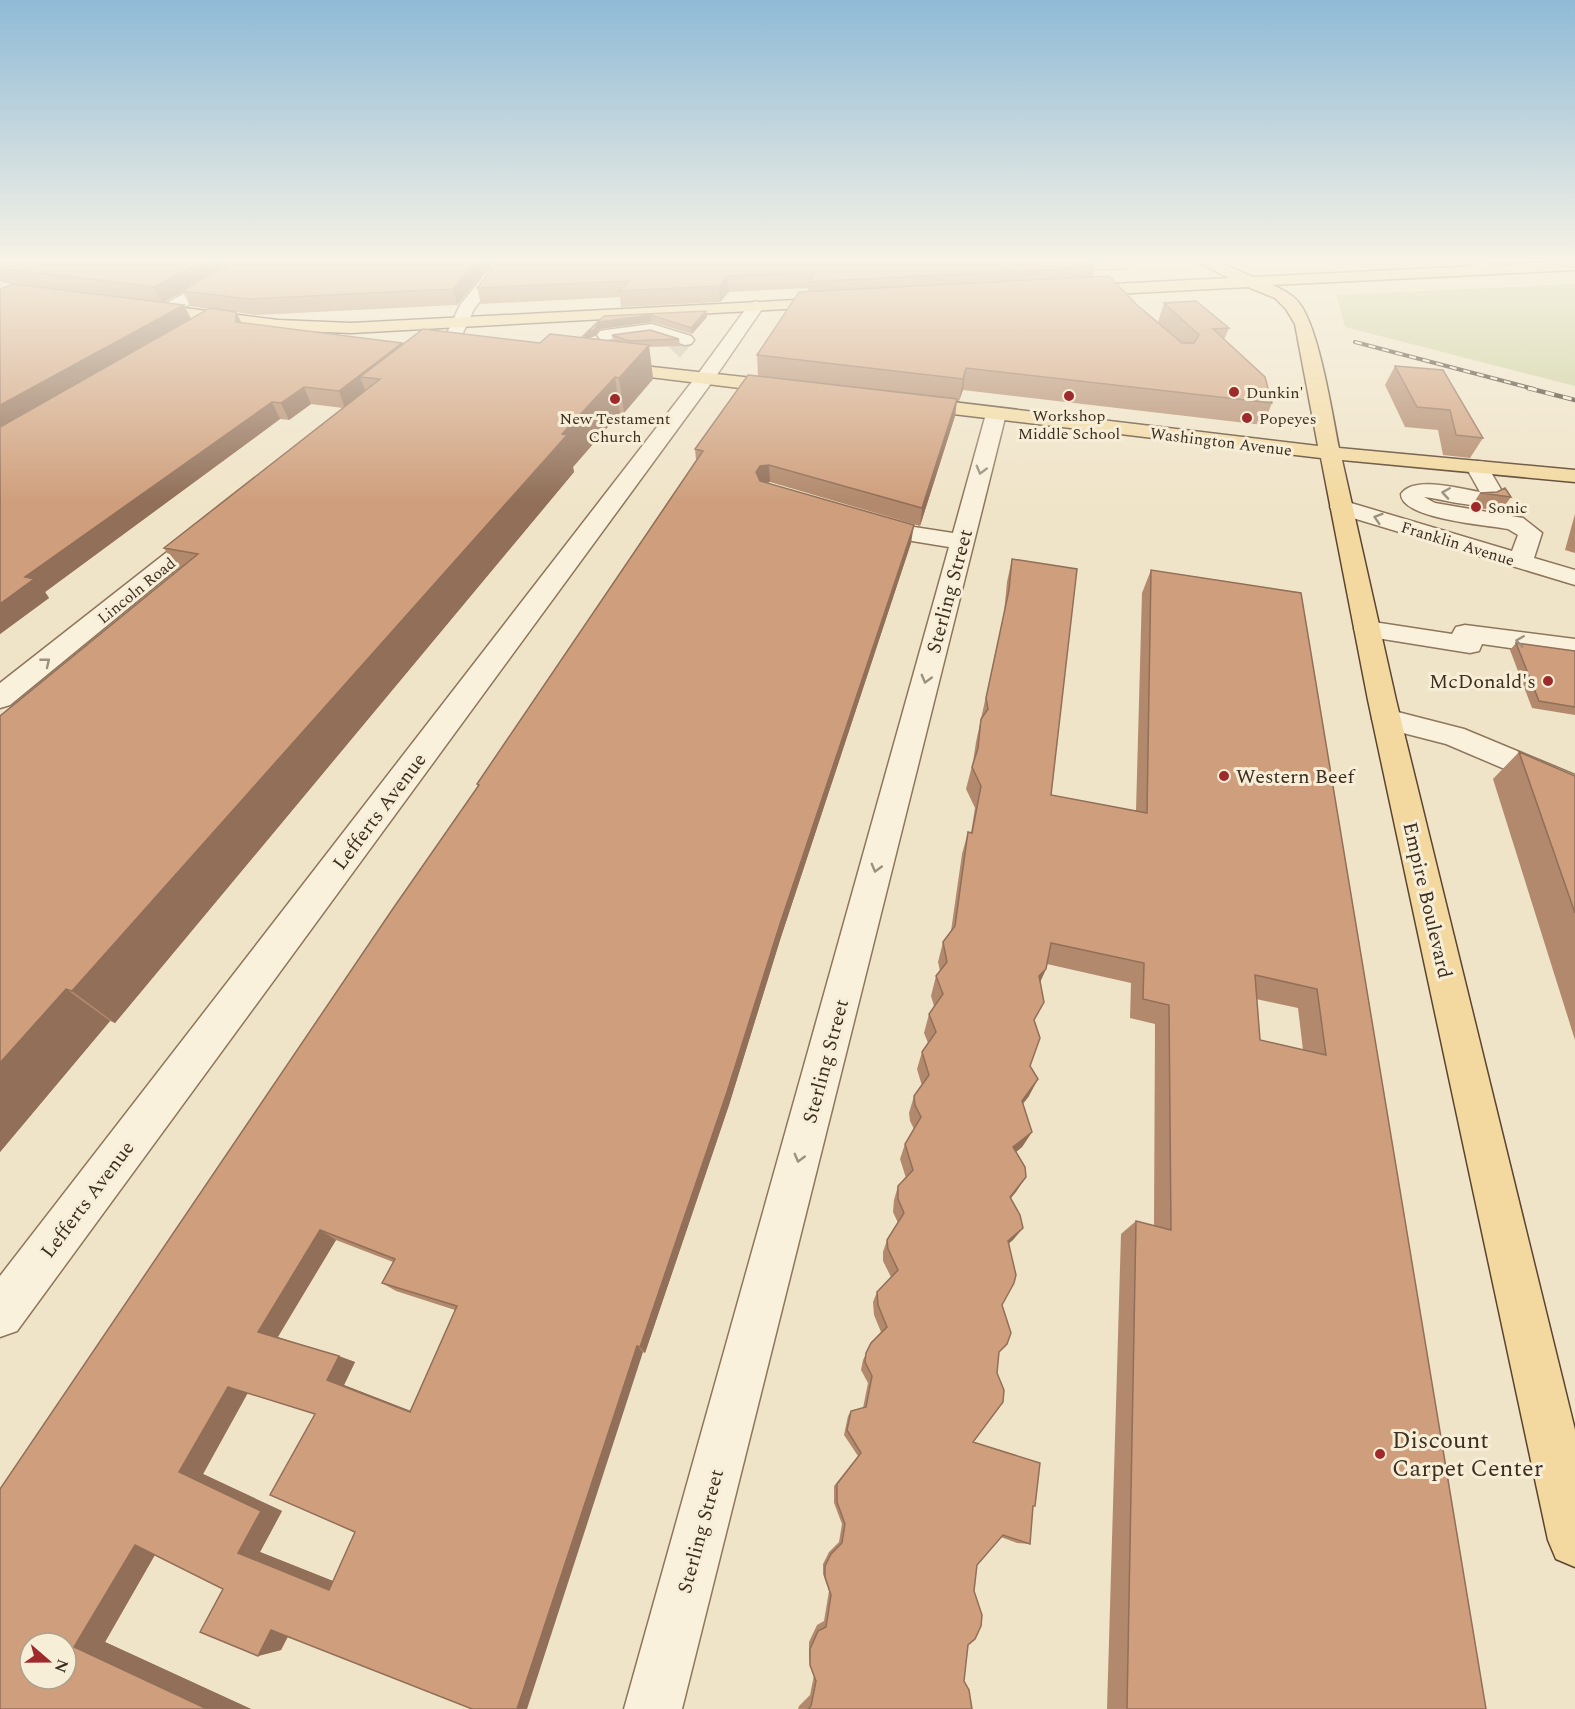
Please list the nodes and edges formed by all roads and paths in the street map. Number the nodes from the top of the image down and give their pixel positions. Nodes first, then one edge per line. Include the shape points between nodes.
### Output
1 (362, 341) edge
2 (452, 341) edge
3 (644, 341) tunnel mouth
4 (644, 341) tunnel mouth
5 (731, 341) edge
6 (1307, 341) edge
7 (380, 343) edge
8 (639, 347) junction
9 (412, 348) edge
10 (449, 349) junction
11 (592, 365) edge
12 (406, 373) edge
13 (705, 378) junction
14 (808, 391) edge
15 (888, 400) edge
16 (996, 414) junction
17 (1330, 453) junction
18 (1477, 467) junction
19 (1575, 476) edge
20 (1341, 507) junction
21 (846, 515) edge
22 (222, 521) edge
23 (962, 542) junction
24 (1521, 562) junction
25 (1575, 578) edge
26 (1367, 629) junction
27 (1575, 648) edge
28 (0, 698) edge
29 (1386, 719) junction
30 (1575, 788) edge
31 (0, 1314) edge
32 (1575, 1540) edge
33 (653, 1709) edge

1 - 7 main road
2 - 10 street
3 - 8 street
4 - 8 street
5 - 13 street, Lefferts Avenue
6 - 17 main road, Empire Boulevard
8 - 11 main road
8 - 13 main road
9 - 10 main road
10 - 12 street
13 - 14 main road
13 - 31 street, Lefferts Avenue
15 - 16 main road, Washington Avenue
16 - 17 main road, Washington Avenue
16 -> 23 street, Sterling Street
17 - 18 main road, Washington Avenue
17 - 20 main road, Empire Boulevard
18 - 19 main road, Washington Avenue
18 -> 24 street via 1492,493 1489,497 1425,490 1412,494 1412,499 1429,509 1515,522 1524,527 1530,533
24 -> 20 street, Franklin Avenue
20 - 26 main road, Empire Boulevard
21 - 23 street via 912,534
28 -> 22 street, Lincoln Road
23 -> 33 street, Sterling Street
24 - 25 street, Franklin Avenue
27 -> 26 street
26 - 29 main road, Empire Boulevard
29 - 30 street via 1454,736
29 - 32 main road, Empire Boulevard

